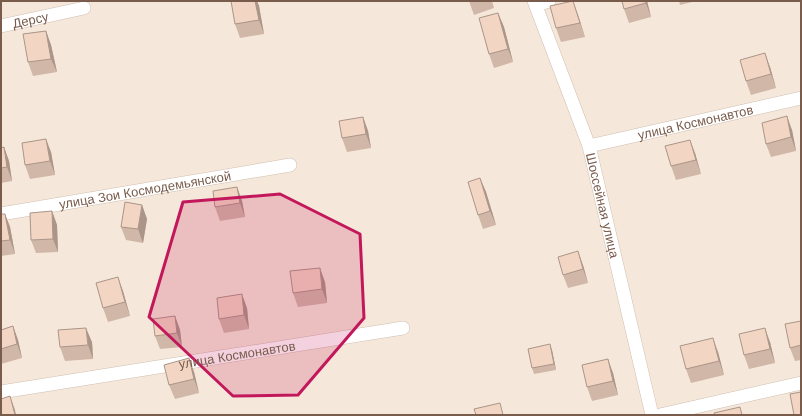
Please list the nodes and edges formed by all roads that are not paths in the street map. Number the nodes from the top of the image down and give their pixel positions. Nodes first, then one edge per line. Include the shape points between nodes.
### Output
1 (550, 1) edge
2 (535, 3) edge
3 (84, 8) dead end
4 (1, 26) edge
5 (801, 98) edge
6 (589, 146) junction
7 (290, 165) dead end
8 (1, 214) edge
9 (402, 328) dead end
10 (801, 383) edge
11 (1, 392) edge
12 (652, 415) edge
13 (660, 415) edge

1 - 2 street
2 - 6 street, Шоссейная улица
3 - 4 street, Дерсу
5 - 6 street, улица Космонавтов
6 - 12 street, Шоссейная улица
7 - 8 street, улица Зои Космодемьянской
9 - 11 street, улица Космонавтов
10 - 13 street

